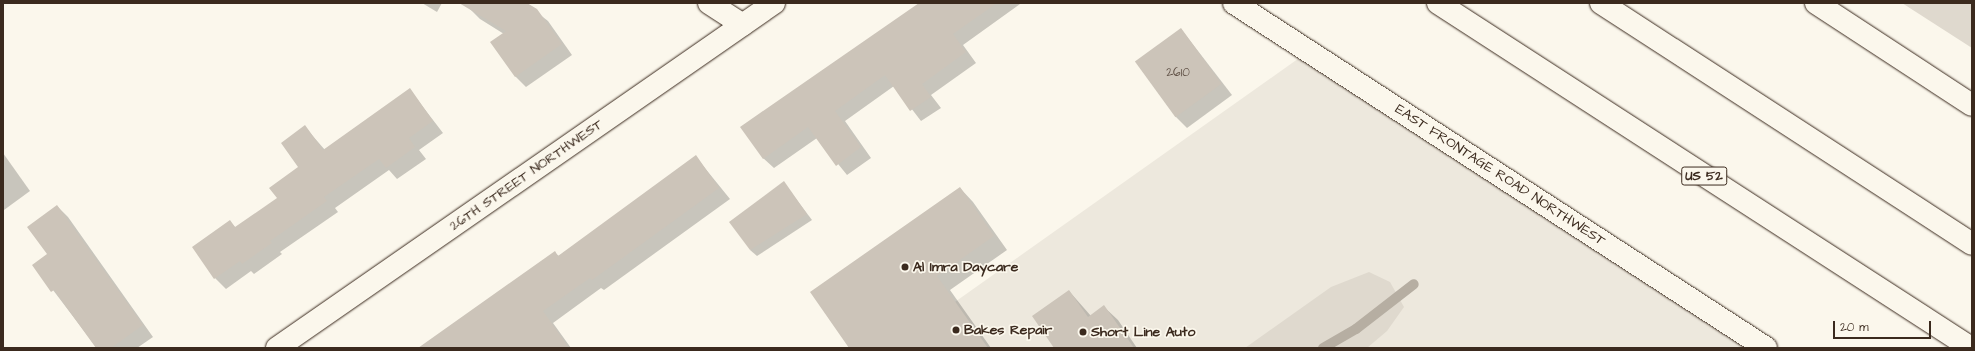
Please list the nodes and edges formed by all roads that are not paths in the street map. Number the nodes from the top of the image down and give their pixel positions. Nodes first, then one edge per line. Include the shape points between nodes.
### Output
1 (709, 3) edge
2 (774, 3) edge
3 (1234, 3) edge
4 (1438, 3) edge
5 (1601, 3) edge
6 (1816, 3) edge
7 (743, 25) junction
8 (1972, 105) edge
9 (1972, 244) edge
10 (277, 348) edge
11 (1766, 348) edge
12 (1971, 348) edge

1 - 7 main road
2 - 7 main road, 26TH STREET NORTHWEST
3 - 11 main road, EAST FRONTAGE ROAD NORTHWEST
4 - 12 main road, US 52
5 - 9 main road
6 - 8 main road
7 - 10 main road, 26TH STREET NORTHWEST

